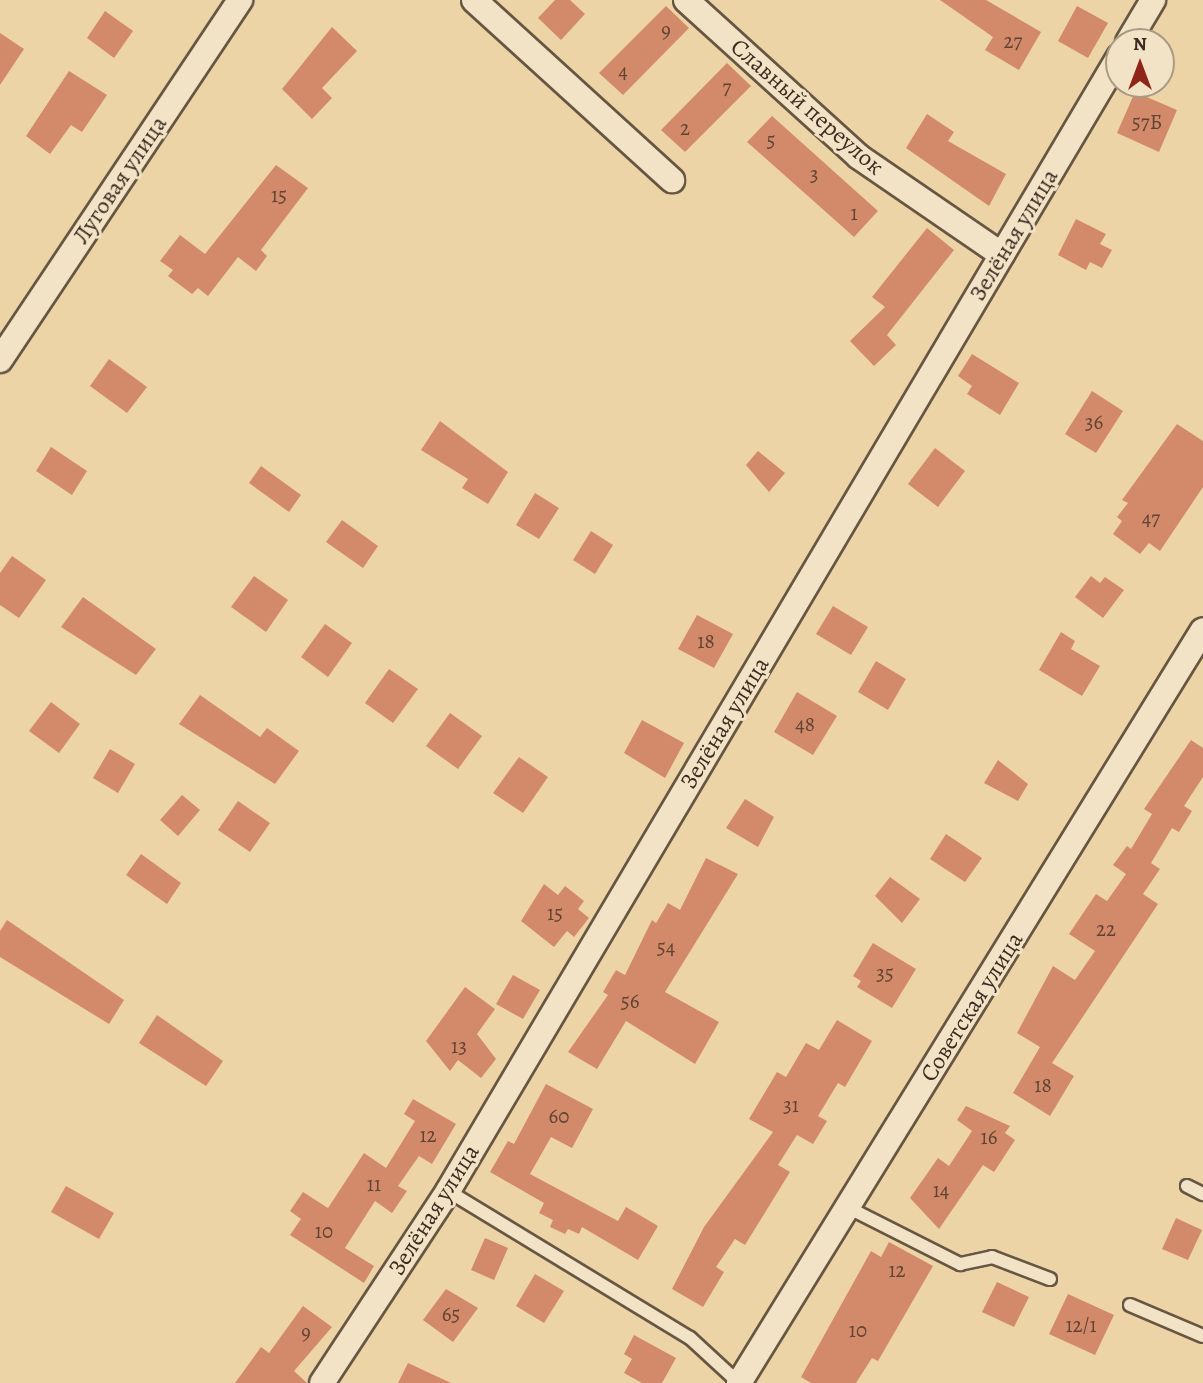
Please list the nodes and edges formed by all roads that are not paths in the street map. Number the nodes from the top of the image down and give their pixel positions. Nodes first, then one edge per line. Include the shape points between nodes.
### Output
1 (240, 0) edge
2 (474, 0) edge
3 (686, 0) edge
4 (1153, 0) edge
5 (1136, 28) edge
6 (1105, 81) edge
7 (672, 180) dead end
8 (1002, 255) junction
9 (0, 360) edge
10 (1203, 630) edge
11 (1187, 1186) dead end
12 (448, 1191) junction
13 (1203, 1194) edge
14 (848, 1207) junction
15 (1050, 1279) dead end
16 (1130, 1305) dead end
17 (1203, 1336) edge
18 (322, 1383) edge
19 (739, 1383) edge

1 - 9 street, Луговая улица
2 - 7 street
3 - 8 street, Славный переулок via 859,157
4 - 5 street
6 - 8 street, Зелёная улица
8 - 12 street, Зелёная улица
10 - 14 street, Советская улица
11 - 13 lane
12 - 18 street, Зелёная улица
12 - 19 lane via 690,1338
14 - 15 lane via 960,1264 992,1257
14 - 19 street, Советская улица
16 - 17 lane

